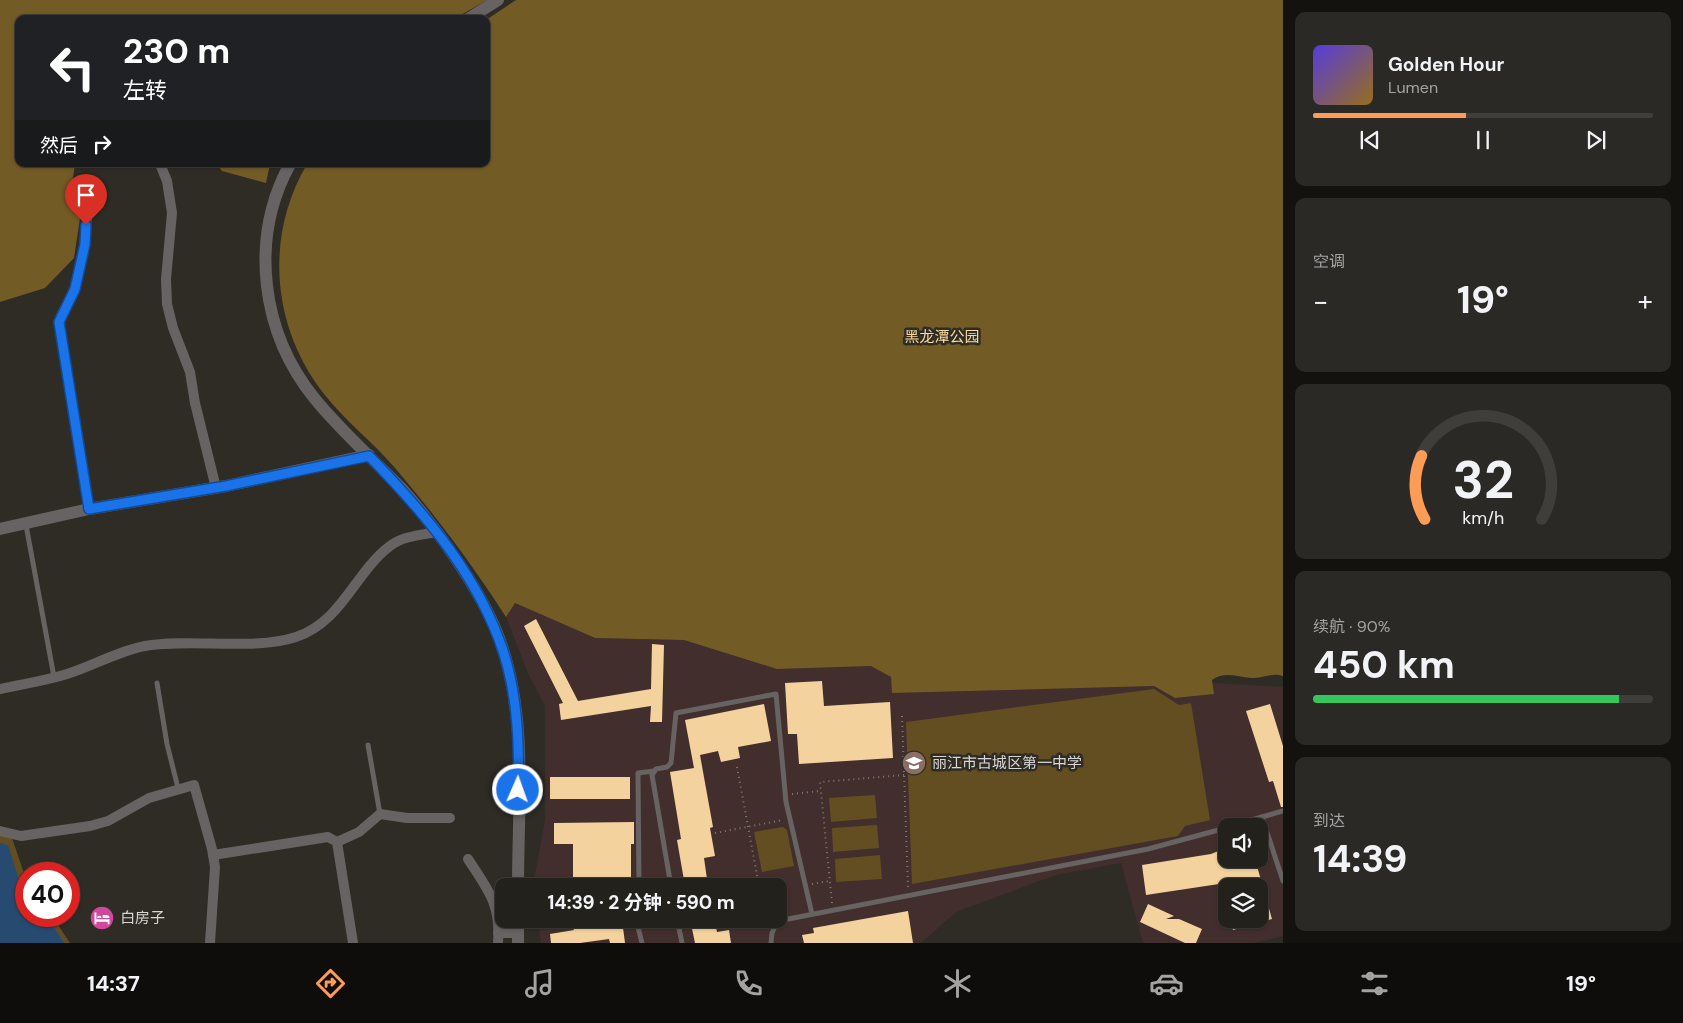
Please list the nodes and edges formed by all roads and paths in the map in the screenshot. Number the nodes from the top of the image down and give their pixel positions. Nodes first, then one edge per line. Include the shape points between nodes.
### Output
1 (498, 0) edge
2 (474, 15) edge
3 (161, 167) edge
4 (289, 167) edge
5 (89, 186) dead end
6 (369, 456) junction
7 (216, 488) junction
8 (89, 509) junction
9 (25, 523) junction
10 (0, 529) edge
11 (437, 532) junction
12 (54, 677) junction
13 (157, 683) dead end
14 (0, 688) edge
15 (902, 716) dead end
16 (368, 745) dead end
17 (737, 767) dead end
18 (654, 771) junction
19 (904, 774) junction
20 (178, 788) junction
21 (821, 791) junction
22 (785, 795) junction
23 (1283, 811) edge
24 (380, 814) junction
25 (1262, 817) junction
26 (450, 818) dead end
27 (1259, 818) edge
28 (789, 819) junction
29 (748, 826) junction
30 (1218, 830) edge
31 (0, 831) edge
32 (714, 833) dead end
33 (338, 842) junction
34 (213, 855) junction
35 (468, 859) dead end
36 (518, 878) edge
37 (639, 878) edge
38 (670, 878) edge
39 (758, 878) edge
40 (829, 881) junction
41 (1283, 881) edge
42 (804, 884) junction
43 (908, 895) junction
44 (833, 910) junction
45 (812, 914) junction
46 (638, 928) edge
47 (679, 928) edge
48 (498, 938) edge
49 (518, 938) edge
50 (210, 943) edge
51 (354, 943) edge
52 (642, 943) edge
53 (682, 943) edge
54 (771, 943) edge

1 - 2 street
3 - 7 street via 172,213 167,304 190,372
4 - 6 street via 274,204 267,236 266,284 271,314 288,358 305,387
5 - 8 street via 85,244 75,289 59,322
6 - 7 street
6 - 11 street
7 - 8 street
8 - 9 street
9 - 10 street
9 - 12 lane
11 - 12 street via 408,537 390,546 341,607 310,631 296,637 266,642 146,646
11 - 36 street via 498,636 510,678 518,745
12 - 14 street
13 - 20 lane
15 - 19 path
16 - 24 lane
17 - 29 path
18 - 22 lane via 667,767 671,762 676,713 776,694
18 - 37 lane via 638,773
18 - 38 lane via 652,775
19 - 21 path via 820,782
19 - 43 path
20 - 31 street via 149,798 108,821 90,826 21,836
20 - 34 street via 194,784
21 - 22 path
21 - 40 path
22 - 28 lane
23 - 25 lane
24 - 26 street
24 - 33 street via 359,832
25 - 27 lane
25 - 41 lane
28 - 29 path
28 - 42 lane
29 - 32 path
29 - 39 path
30 - 43 lane via 1148,849
33 - 34 street via 328,837
33 - 51 street
34 - 50 street via 214,901
35 - 48 street via 494,901
40 - 42 path
40 - 44 path
42 - 45 lane
43 - 44 lane
44 - 45 lane
45 - 54 lane via 778,921
46 - 52 lane
47 - 53 lane
48 - 49 street

